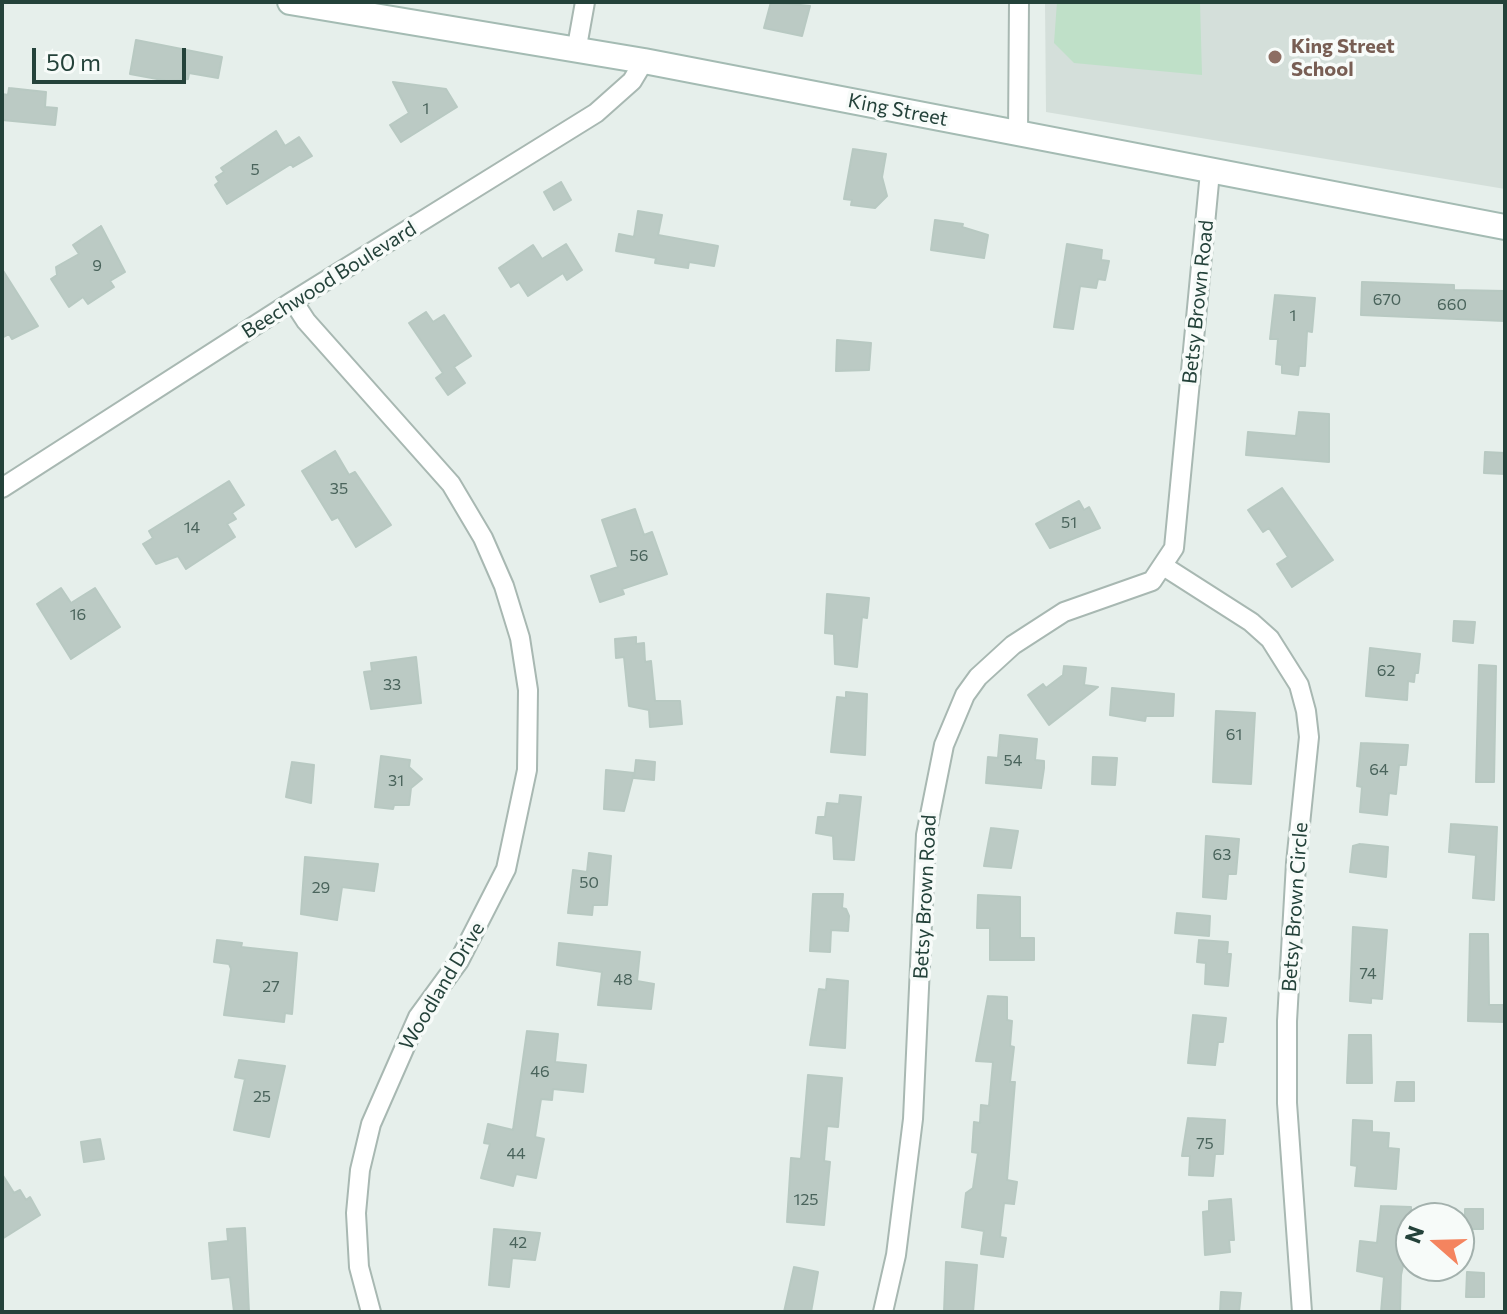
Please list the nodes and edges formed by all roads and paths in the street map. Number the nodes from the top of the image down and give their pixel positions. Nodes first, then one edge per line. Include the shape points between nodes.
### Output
1 (290, 2) edge
2 (585, 2) edge
3 (1019, 2) edge
4 (576, 52) junction
5 (644, 61) junction
6 (1018, 134) junction
7 (1210, 172) junction
8 (1505, 227) edge
9 (293, 301) junction
10 (2, 488) edge
11 (1165, 567) junction
12 (371, 1312) edge
13 (883, 1312) edge
14 (1302, 1312) edge

1 - 4 main road, King Street
2 - 4 street
3 - 6 street
4 - 5 main road, King Street
5 - 6 main road, King Street
5 - 9 street, Beechwood Boulevard via 632,81 596,113
6 - 7 main road, King Street
7 - 8 main road, King Street
7 - 11 street, Betsy Brown Road via 1180,508 1174,548
9 - 10 street, Beechwood Boulevard
9 - 12 street, Woodland Drive via 451,484 504,586 528,690 527,770 506,869 459,961 418,1017 371,1124 356,1213 359,1267
11 - 13 street, Betsy Brown Road via 1152,581 1064,612 1013,645 965,695 944,745 926,835 913,1119 896,1255
11 - 14 street, Betsy Brown Circle via 1270,639 1299,685 1306,711 1309,737 1287,1021 1287,1103

